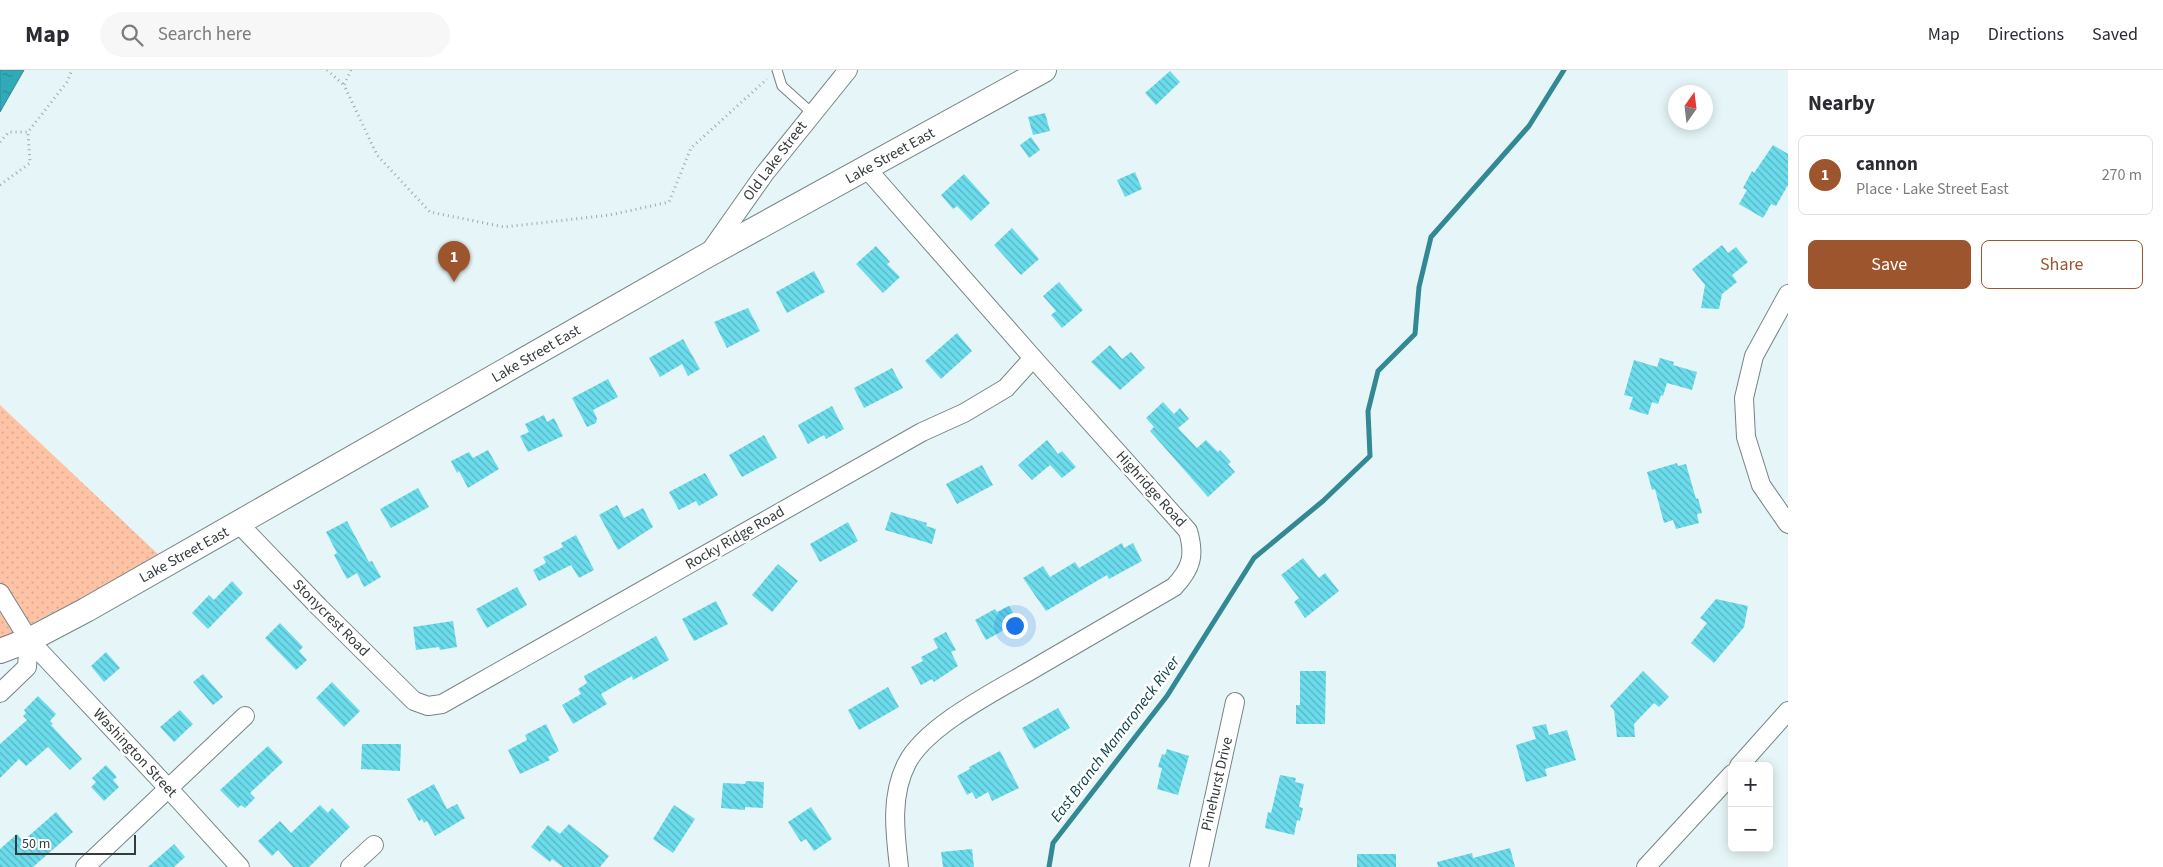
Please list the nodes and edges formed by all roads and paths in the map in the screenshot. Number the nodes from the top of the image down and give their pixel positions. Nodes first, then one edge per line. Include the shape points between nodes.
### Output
1 (72, 70) edge
2 (327, 70) edge
3 (350, 70) edge
4 (777, 70) edge
5 (848, 70) edge
6 (1044, 70) edge
7 (344, 85) junction
8 (812, 113) junction
9 (28, 132) junction
10 (0, 142) edge
11 (868, 169) junction
12 (0, 185) edge
13 (706, 256) junction
14 (1788, 294) edge
15 (1033, 358) junction
16 (239, 524) junction
17 (1788, 524) edge
18 (0, 593) edge
19 (29, 640) junction
20 (0, 651) edge
21 (0, 693) edge
22 (1235, 702) dead end
23 (428, 706) joint
24 (1788, 711) edge
25 (245, 716) dead end
26 (1743, 762) edge
27 (1728, 778) edge
28 (169, 789) junction
29 (374, 845) dead end
30 (85, 867) edge
31 (240, 867) edge
32 (350, 867) edge
33 (899, 867) edge
34 (1199, 867) edge
35 (1646, 867) edge

1 - 9 path
2 - 7 path
3 - 7 path
4 - 7 path via 691,148 669,202 610,215 504,227 430,212 377,155
4 - 8 lane via 782,86
5 - 8 street, Old Lake Street
6 - 11 main road, Lake Street East
8 - 13 street, Old Lake Street
9 - 10 path via 9,132
9 - 12 path via 30,163
11 - 13 main road, Lake Street East
11 - 15 street, Highridge Road
13 - 16 main road, Lake Street East
14 - 17 street via 1754,356 1744,398 1746,437 1761,485
15 - 23 street, Rocky Ridge Road via 1006,388 964,413 922,432 442,704
15 - 33 street, Highridge Road via 1188,531 1193,549 1186,573 1174,587 955,715 919,746 903,771 895,803
16 - 19 main road, Lake Street East
16 - 23 street, Stonycrest Road via 414,701
18 - 19 street, Washington Street
19 - 20 main road, Lake Street East
19 - 21 street via 27,667
19 - 28 street, Washington Street
22 - 34 street, Pinehurst Drive
24 - 26 street
25 - 28 street
27 - 35 street
28 - 30 street
28 - 31 street, Washington Street
29 - 32 street

